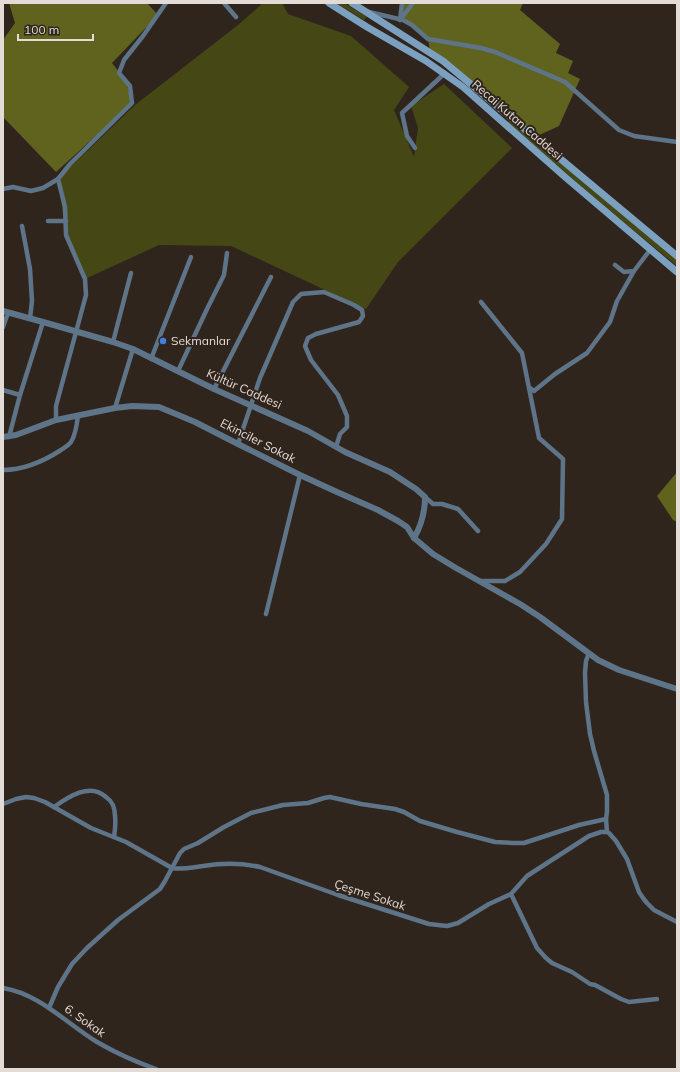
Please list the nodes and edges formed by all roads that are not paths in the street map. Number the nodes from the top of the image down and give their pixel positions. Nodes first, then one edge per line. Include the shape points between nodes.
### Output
1 (166, 3) edge
2 (224, 3) edge
3 (328, 3) edge
4 (352, 3) edge
5 (402, 3) edge
6 (413, 3) edge
7 (365, 11) junction
8 (236, 17) dead end
9 (400, 20) junction
10 (445, 74) junction
11 (677, 142) edge
12 (415, 148) dead end
13 (58, 179) junction
14 (3, 188) edge
15 (48, 221) dead end
16 (66, 222) junction
17 (22, 226) dead end
18 (650, 250) junction
19 (227, 253) dead end
20 (677, 256) edge
21 (191, 257) dead end
22 (616, 265) dead end
23 (634, 271) junction
24 (677, 272) edge
25 (131, 273) dead end
26 (271, 277) dead end
27 (481, 302) dead end
28 (5, 312) edge
29 (30, 318) junction
30 (43, 322) junction
31 (3, 328) edge
32 (77, 332) junction
33 (113, 342) junction
34 (133, 349) junction
35 (151, 359) junction
36 (178, 371) junction
37 (530, 388) junction
38 (214, 389) junction
39 (3, 390) edge
40 (20, 395) junction
41 (252, 405) junction
42 (115, 408) junction
43 (78, 415) junction
44 (56, 420) junction
45 (6, 437) edge
46 (238, 444) junction
47 (336, 447) junction
48 (3, 470) edge
49 (300, 475) junction
50 (425, 497) junction
51 (478, 531) dead end
52 (414, 538) junction
53 (479, 581) junction
54 (266, 614) dead end
55 (589, 653) junction
56 (677, 690) edge
57 (3, 804) edge
58 (54, 807) junction
59 (606, 818) junction
60 (607, 832) junction
61 (114, 837) junction
62 (172, 868) junction
63 (511, 894) junction
64 (677, 922) edge
65 (3, 988) edge
66 (657, 999) dead end
67 (49, 1008) junction
68 (156, 1069) edge

1 - 13 street via 124,60 120,73 130,86 132,103
2 - 8 street
3 - 10 main road, Recai Kutan Caddesi
4 - 7 main road, Recai Kutan Caddesi
5 - 9 street
6 - 9 street
7 - 9 street
7 - 20 main road, Recai Kutan Caddesi via 443,61
9 - 11 street via 412,25 428,39 495,52 565,82 619,130 634,136
10 - 12 street via 402,113 407,136
10 - 18 main road, Recai Kutan Caddesi
13 - 14 street via 31,192 13,187
13 - 16 street
15 - 16 street
16 - 32 street via 66,235 84,280 86,295
17 - 29 street via 30,269
18 - 23 street
18 - 24 main road, Recai Kutan Caddesi
19 - 36 street via 224,275
21 - 35 street
22 - 23 street via 624,272
23 - 37 street via 617,301 610,322 587,353 534,391
25 - 33 street
26 - 38 street
27 - 37 street via 522,353
28 - 29 street, Kültür Caddesi
28 - 31 street
29 - 30 street, Kültür Caddesi
30 - 32 street, Kültür Caddesi
30 - 40 street
32 - 33 street, Kültür Caddesi
32 - 44 street via 56,406
33 - 34 street, Kültür Caddesi
34 - 35 street, Kültür Caddesi
34 - 42 street
35 - 36 street, Kültür Caddesi
36 - 38 street, Kültür Caddesi
37 - 53 street via 539,438 563,459 562,519 546,544 520,572 505,581
38 - 41 street, Kültür Caddesi
39 - 40 street
40 - 45 street
41 - 46 street
41 - 47 street, Kültür Caddesi via 308,430
41 - 47 street via 260,378 293,302 301,294 324,292 354,305 362,310 363,316 359,322 316,334 308,338 305,346 311,360 338,395 347,416 347,427 340,434
42 - 43 street, Ekinciler Sokak
42 - 46 street, Ekinciler Sokak via 159,407
43 - 44 street, Ekinciler Sokak
43 - 48 street via 77,427 70,443 65,447 35,464
44 - 45 street, Ekinciler Sokak
46 - 49 street, Ekinciler Sokak
47 - 50 street, Kültür Caddesi via 390,472
49 - 52 street, Ekinciler Sokak via 398,521
49 - 54 street
50 - 51 street via 433,504 458,508
50 - 52 street via 419,528
52 - 53 street, Ekinciler Sokak via 433,554
53 - 55 street, Ekinciler Sokak via 540,617
55 - 56 street, Ekinciler Sokak via 619,670
55 - 59 street via 585,673 586,702 590,734 606,796
57 - 58 street via 26,797
58 - 61 street via 91,828
58 - 61 street via 76,794 90,790 101,792 109,799 115,810
59 - 60 street
59 - 62 street via 524,843 502,843 420,821 395,809 330,797 251,813 184,850
60 - 63 street, Çeşme Sokak via 589,836 526,876
60 - 64 street via 627,858 639,892 647,904
61 - 62 street
62 - 63 street, Çeşme Sokak via 179,870 209,865 247,864 338,895 435,925 447,926 458,923
62 - 67 street via 160,889 118,920 72,964
63 - 66 street via 537,948 552,963 629,1002
65 - 67 street, 6. Sokak via 22,993
67 - 68 street, 6. Sokak via 98,1043

